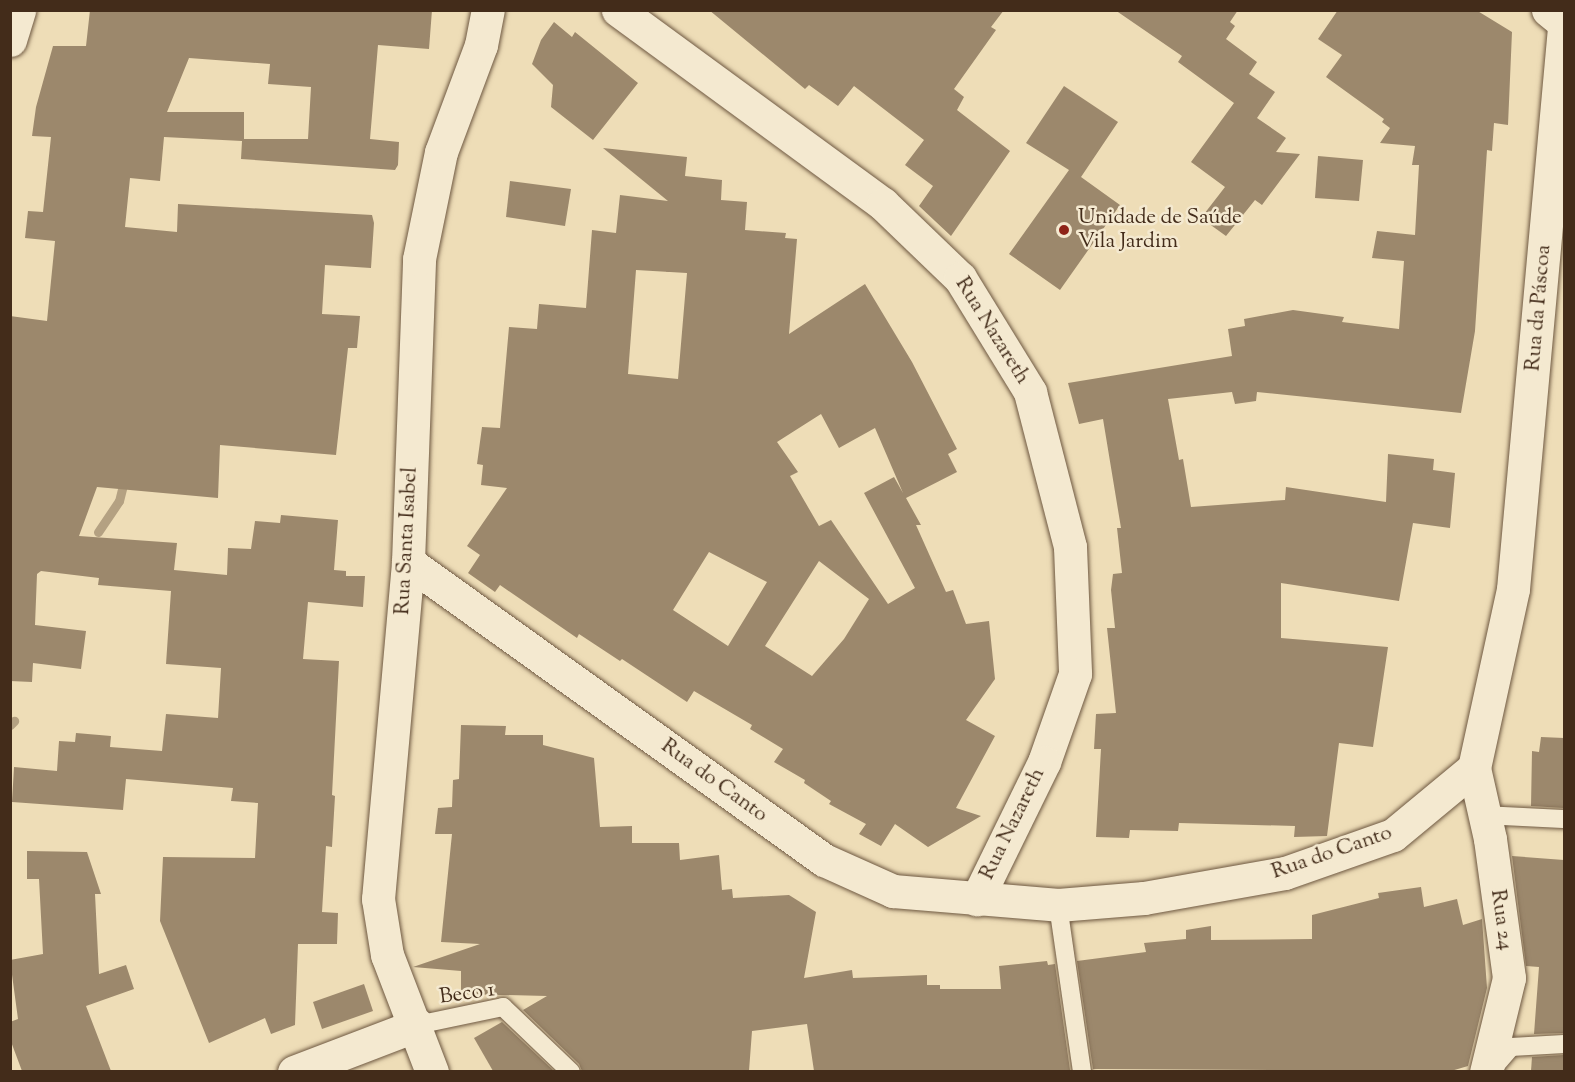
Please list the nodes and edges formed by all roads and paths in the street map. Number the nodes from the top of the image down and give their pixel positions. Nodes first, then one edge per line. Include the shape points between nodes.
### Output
1 (19, 10) edge
2 (488, 10) edge
3 (618, 10) edge
4 (1548, 10) edge
5 (1564, 25) edge
6 (10, 40) edge
7 (408, 562) junction
8 (1474, 768) junction
9 (1482, 815) junction
10 (1564, 819) edge
11 (977, 899) junction
12 (1058, 905) junction
13 (417, 1025) junction
14 (1564, 1044) edge
15 (294, 1071) edge
16 (432, 1071) edge
17 (571, 1071) edge
18 (1082, 1071) edge
19 (1488, 1071) edge

1 - 6 street
2 - 7 street, Rua Santa Isabel via 481,45 441,152 419,259
3 - 11 street, Rua Nazareth via 883,204 960,278 1030,392 1070,547 1076,674 1044,762
4 - 5 street
5 - 8 street, Rua da Páscoa via 1513,589
7 - 11 street, Rua do Canto via 824,860 893,891
7 - 13 street, Rua Santa Isabel via 378,899 387,955
8 - 9 street, Rua 24
8 - 12 street, Rua do Canto via 1393,835 1285,873 1144,898
9 - 10 lane
9 - 19 street, Rua 24 via 1490,839 1509,978
11 - 12 street, Rua do Canto
12 - 18 lane
13 - 15 street
13 - 16 street, Rua Santa Isabel
13 - 17 lane, Beco 1 via 503,1007
14 - 19 lane via 1511,1047

